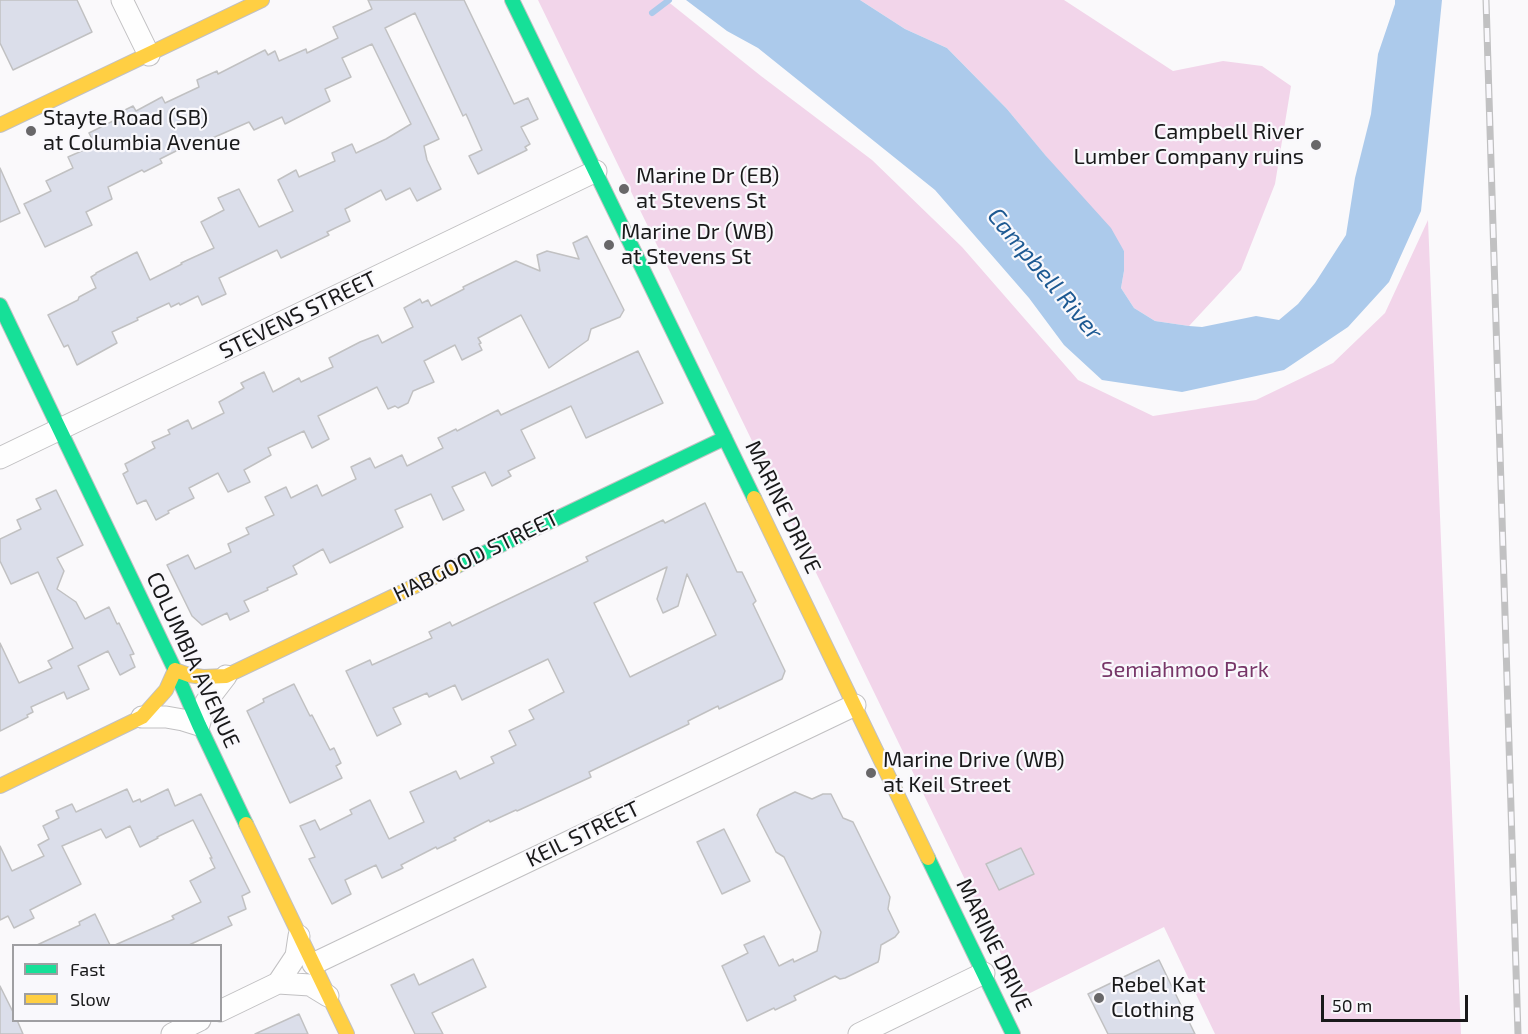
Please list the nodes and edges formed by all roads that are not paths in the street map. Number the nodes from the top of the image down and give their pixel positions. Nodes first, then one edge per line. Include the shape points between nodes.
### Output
1 (122, 0) edge
2 (262, 0) edge
3 (512, 0) edge
4 (149, 55) junction
5 (0, 125) edge
6 (596, 171) junction
7 (0, 304) edge
8 (60, 429) junction
9 (725, 438) junction
10 (0, 458) edge
11 (176, 670) junction
12 (226, 676) junction
13 (855, 705) junction
14 (142, 717) junction
15 (199, 725) junction
16 (0, 786) edge
17 (299, 936) junction
18 (313, 964) junction
19 (984, 973) junction
20 (278, 983) junction
21 (328, 996) junction
22 (222, 1010) edge
23 (196, 1022) edge
24 (172, 1034) edge
25 (347, 1034) edge
26 (859, 1034) edge
27 (1013, 1034) edge

1 - 4 street
2 - 4 street
3 - 6 street, MARINE DRIVE
4 - 5 street
6 - 8 street, STEVENS STREET
6 - 9 street, MARINE DRIVE
7 - 8 street, COLUMBIA AVENUE
8 - 10 street, STEVENS STREET
8 - 11 street, COLUMBIA AVENUE
9 - 12 street, HABGOOD STREET
9 - 13 street, MARINE DRIVE
11 - 12 street, HABGOOD STREET via 203,677
11 - 14 street via 166,690
11 - 15 street, COLUMBIA AVENUE
12 - 15 street, HABGOOD STREET via 206,702
13 - 18 street, KEIL STREET
13 - 19 street, MARINE DRIVE
14 - 15 street via 166,717
14 - 16 street
15 - 17 street, COLUMBIA AVENUE
17 - 18 street, COLUMBIA AVENUE
17 - 20 street via 296,956
18 - 21 street, COLUMBIA AVENUE
19 - 26 street
19 - 27 street, MARINE DRIVE
20 - 21 street via 310,985
20 - 22 street
21 - 25 street, COLUMBIA AVENUE
23 - 24 street

